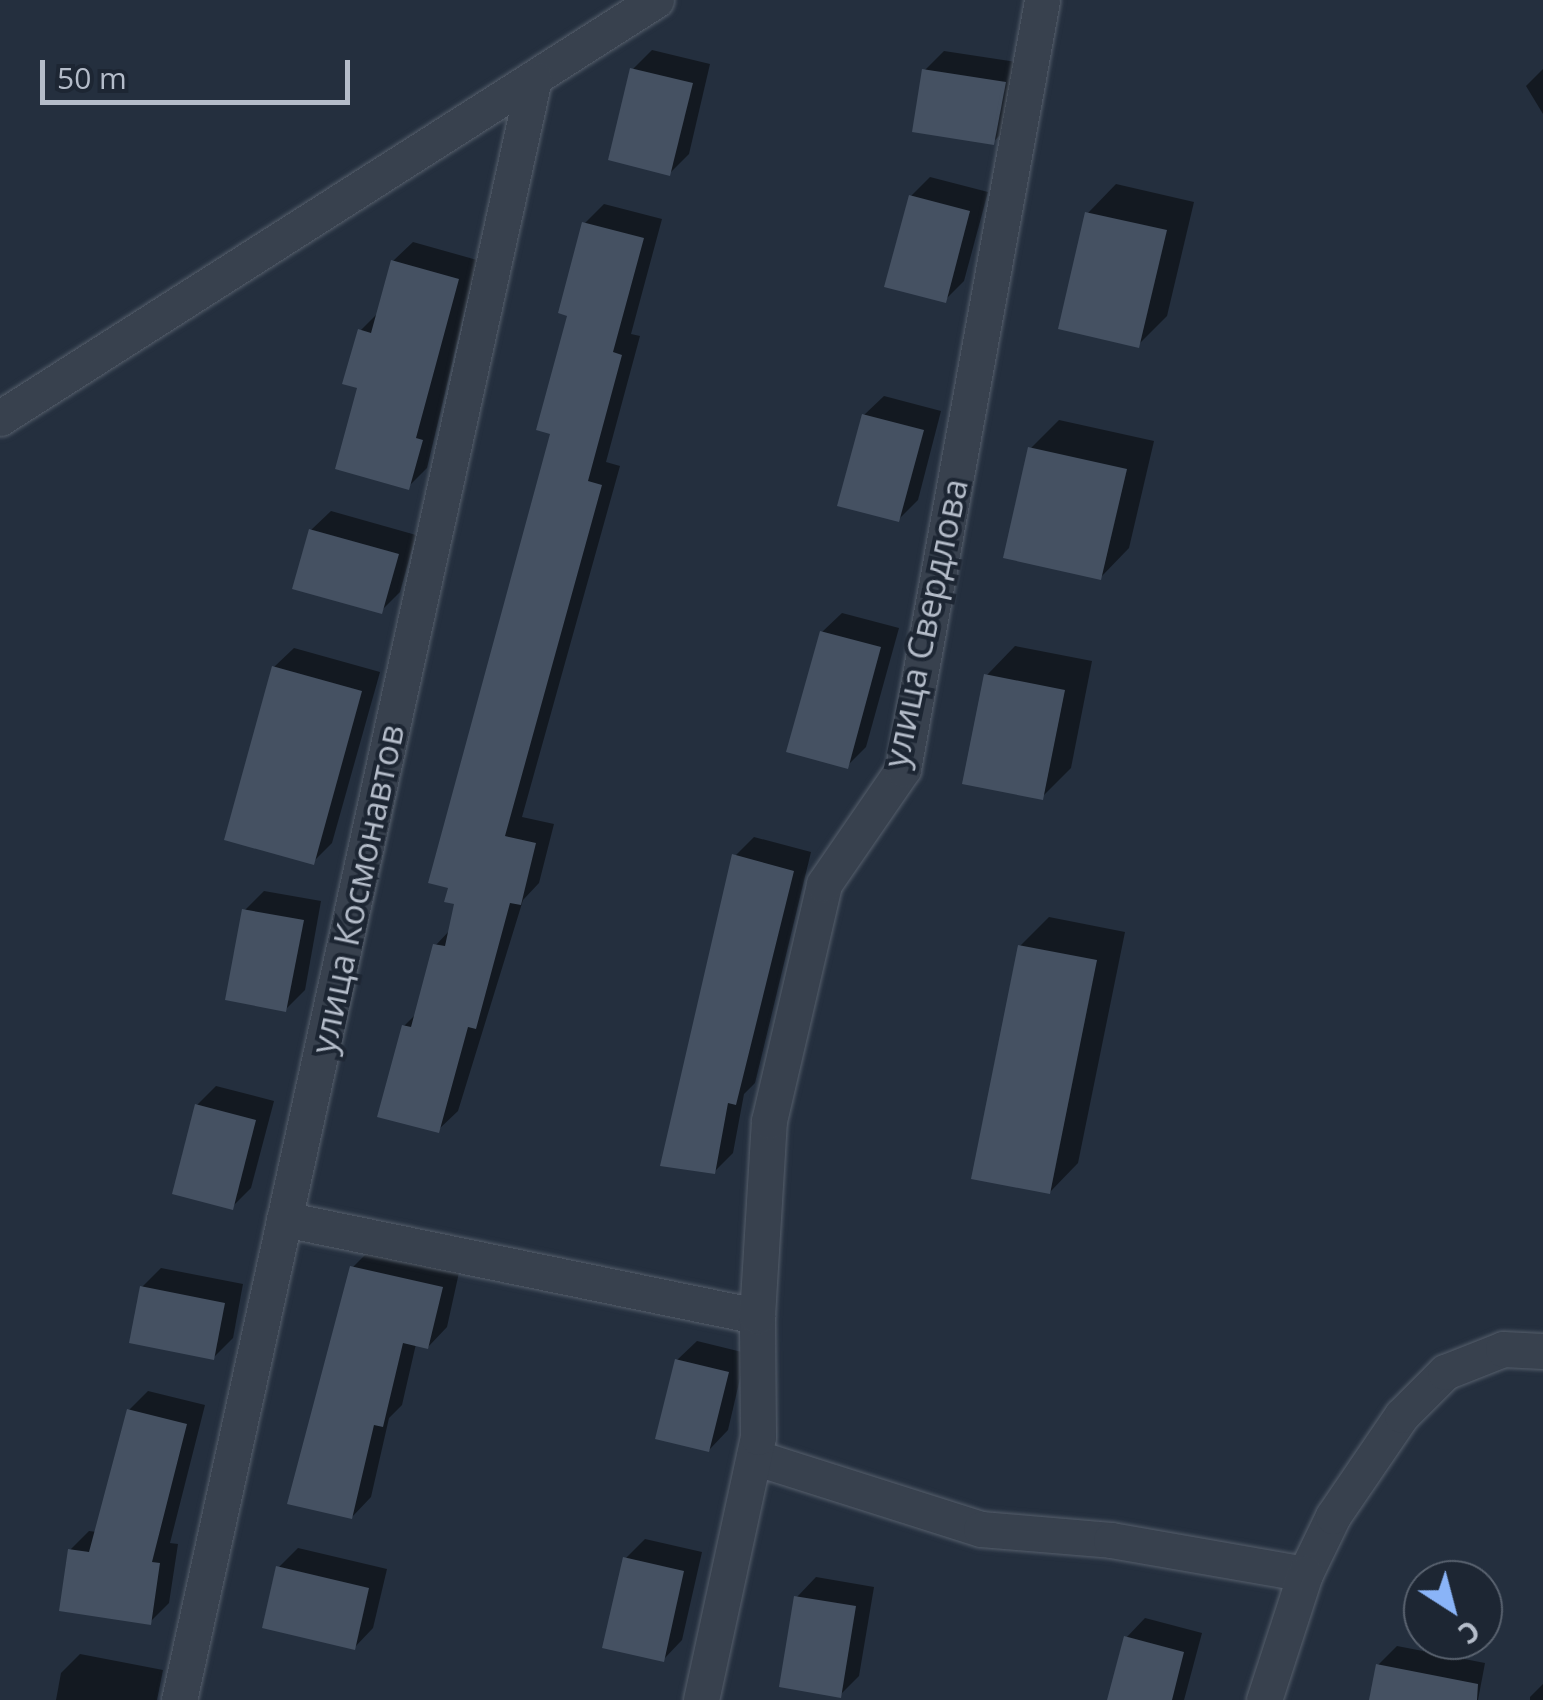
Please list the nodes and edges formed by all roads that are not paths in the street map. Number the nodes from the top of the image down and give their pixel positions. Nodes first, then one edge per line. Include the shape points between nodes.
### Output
1 (656, 0) edge
2 (1042, 0) edge
3 (534, 78) junction
4 (0, 418) edge
5 (284, 1219) junction
6 (757, 1316) junction
7 (1543, 1351) edge
8 (754, 1457) junction
9 (1305, 1574) junction
10 (180, 1700) edge
11 (701, 1700) edge
12 (1264, 1700) edge

1 - 3 street
2 - 6 street, улица Свердлова via 903,769 824,884 768,1121
3 - 4 street
3 - 5 street, улица Космонавтов
5 - 6 street
5 - 10 street, улица Космонавтов
6 - 8 street, улица Свердлова
7 - 9 street via 1503,1348 1445,1372 1402,1414 1333,1516
8 - 9 street via 981,1528 1110,1540
8 - 11 street, улица Свердлова
9 - 12 street

